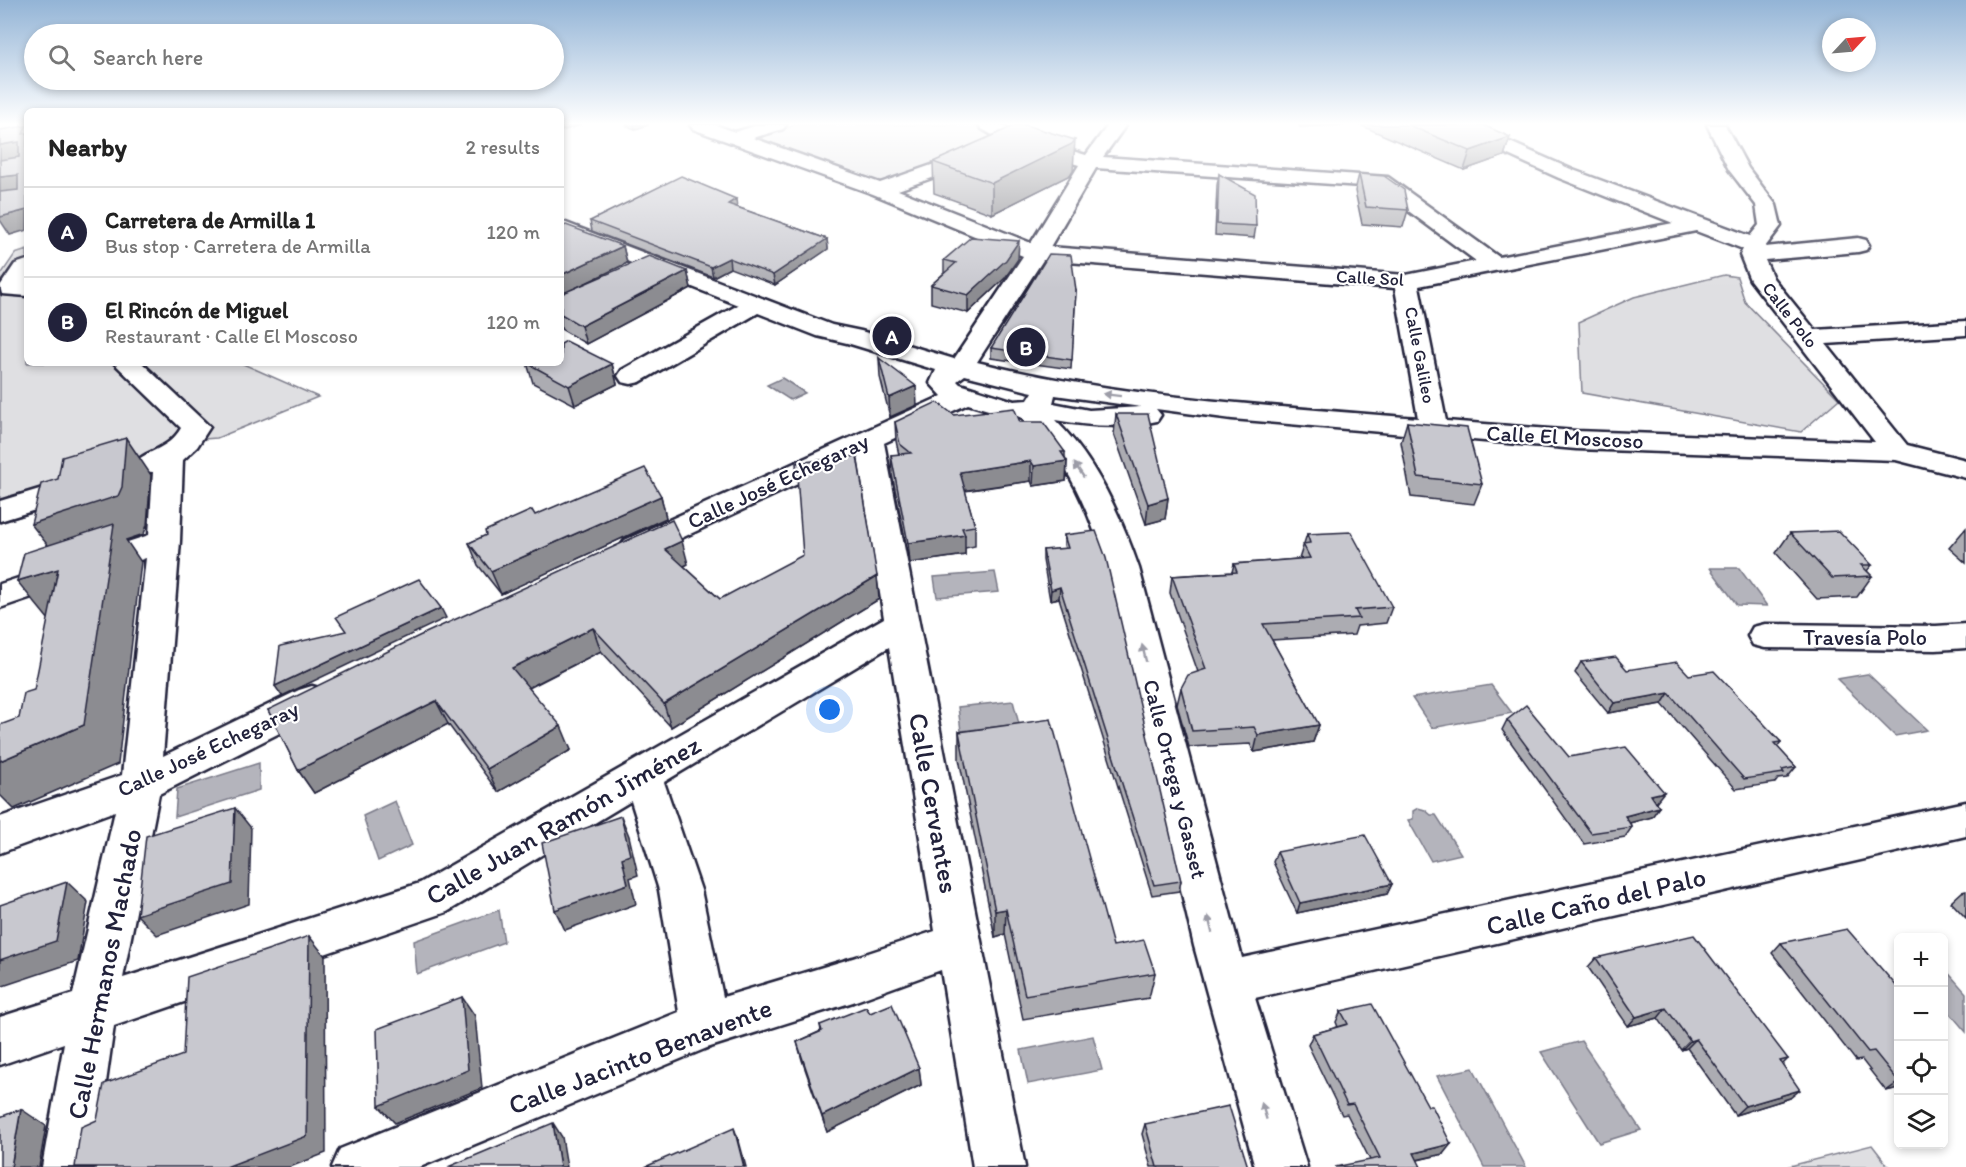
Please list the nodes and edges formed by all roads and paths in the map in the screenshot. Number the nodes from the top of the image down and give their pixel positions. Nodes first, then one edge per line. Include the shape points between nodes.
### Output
1 (850, 179) edge
2 (909, 179) edge
3 (1080, 179) edge
4 (1357, 179) edge
5 (1584, 179) edge
6 (1746, 179) edge
7 (880, 190) junction
8 (1700, 224) junction
9 (564, 231) edge
10 (1858, 245) dead end
11 (1752, 250) junction
12 (1036, 253) junction
13 (651, 262) junction
14 (1494, 264) junction
15 (24, 268) edge
16 (621, 277) edge
17 (1406, 282) junction
18 (12, 294) edge
19 (756, 304) junction
20 (1966, 328) edge
21 (1808, 338) junction
22 (130, 366) edge
23 (631, 376) dead end
24 (957, 378) junction
25 (1034, 401) junction
26 (1434, 429) junction
27 (869, 438) junction
28 (179, 449) junction
29 (1897, 451) junction
30 (1964, 470) edge
31 (0, 511) edge
32 (164, 541) junction
33 (610, 559) edge
34 (0, 596) edge
35 (902, 623) junction
36 (1765, 636) dead end
37 (1966, 636) edge
38 (344, 685) edge
39 (643, 777) junction
40 (141, 784) junction
41 (1966, 819) edge
42 (0, 835) edge
43 (960, 943) junction
44 (1226, 983) junction
45 (93, 1010) junction
46 (705, 1025) junction
47 (0, 1041) edge
48 (422, 1154) edge
49 (68, 1167) edge
50 (358, 1167) edge
51 (999, 1167) edge
52 (1281, 1167) edge

1 - 7 street, Calle Sol
2 - 7 street
3 - 12 street
4 - 14 street via 1381,181
5 - 8 street
6 - 11 street via 1766,205 1770,226
7 - 12 street, Calle Sol
8 - 11 street
8 - 14 street, Calle Sol
9 - 13 street, Calle El Moscoso
10 - 11 street
11 - 21 street, Calle Polo via 1762,280
12 - 17 street, Calle Sol
12 - 24 street
13 - 16 street
13 - 19 street, Calle El Moscoso
14 - 17 street, Calle Sol
15 - 18 street
17 - 26 street, Calle Galileo
19 - 23 street
19 - 24 street, Calle El Moscoso via 826,331 841,342
20 - 21 street
21 - 29 street, Calle Polo
22 - 28 street, Calle Hermanos Machado via 196,427
24 - 25 street, Calle El Moscoso via 1012,409
24 - 27 street, Calle José Echegaray
26 -> 25 street, Calle El Moscoso via 1232,411 1089,418
44 -> 25 street, Calle Ortega y Gasset via 1115,543 1084,476
26 - 29 street, Calle El Moscoso via 1576,440
27 - 33 street, Calle José Echegaray
27 - 35 street, Calle Cervantes
28 - 31 street via 117,475
28 - 32 street, Calle Hermanos Machado
29 - 30 street, Calle El Moscoso
32 - 34 street
32 - 40 street, Calle Hermanos Machado
35 - 39 street, Calle Juan Ramón Jiménez
35 - 43 street, Calle Cervantes
36 - 37 street, Travesía Polo
38 - 40 street, Calle José Echegaray
39 - 45 street, Calle Juan Ramón Jiménez via 432,898
39 - 46 street via 680,890
40 - 42 street, Calle José Echegaray
40 - 45 street, Calle Hermanos Machado
41 - 44 street, Calle Caño del Palo
43 - 46 street, Calle Jacinto Benavente
43 - 51 street, Calle Cervantes
52 -> 44 street, Calle Ortega y Gasset
45 - 47 street, Calle Juan Ramón Jiménez
45 - 49 street, Calle Hermanos Machado
46 - 48 street, Calle Jacinto Benavente
48 - 50 street, Calle Jacinto Benavente

